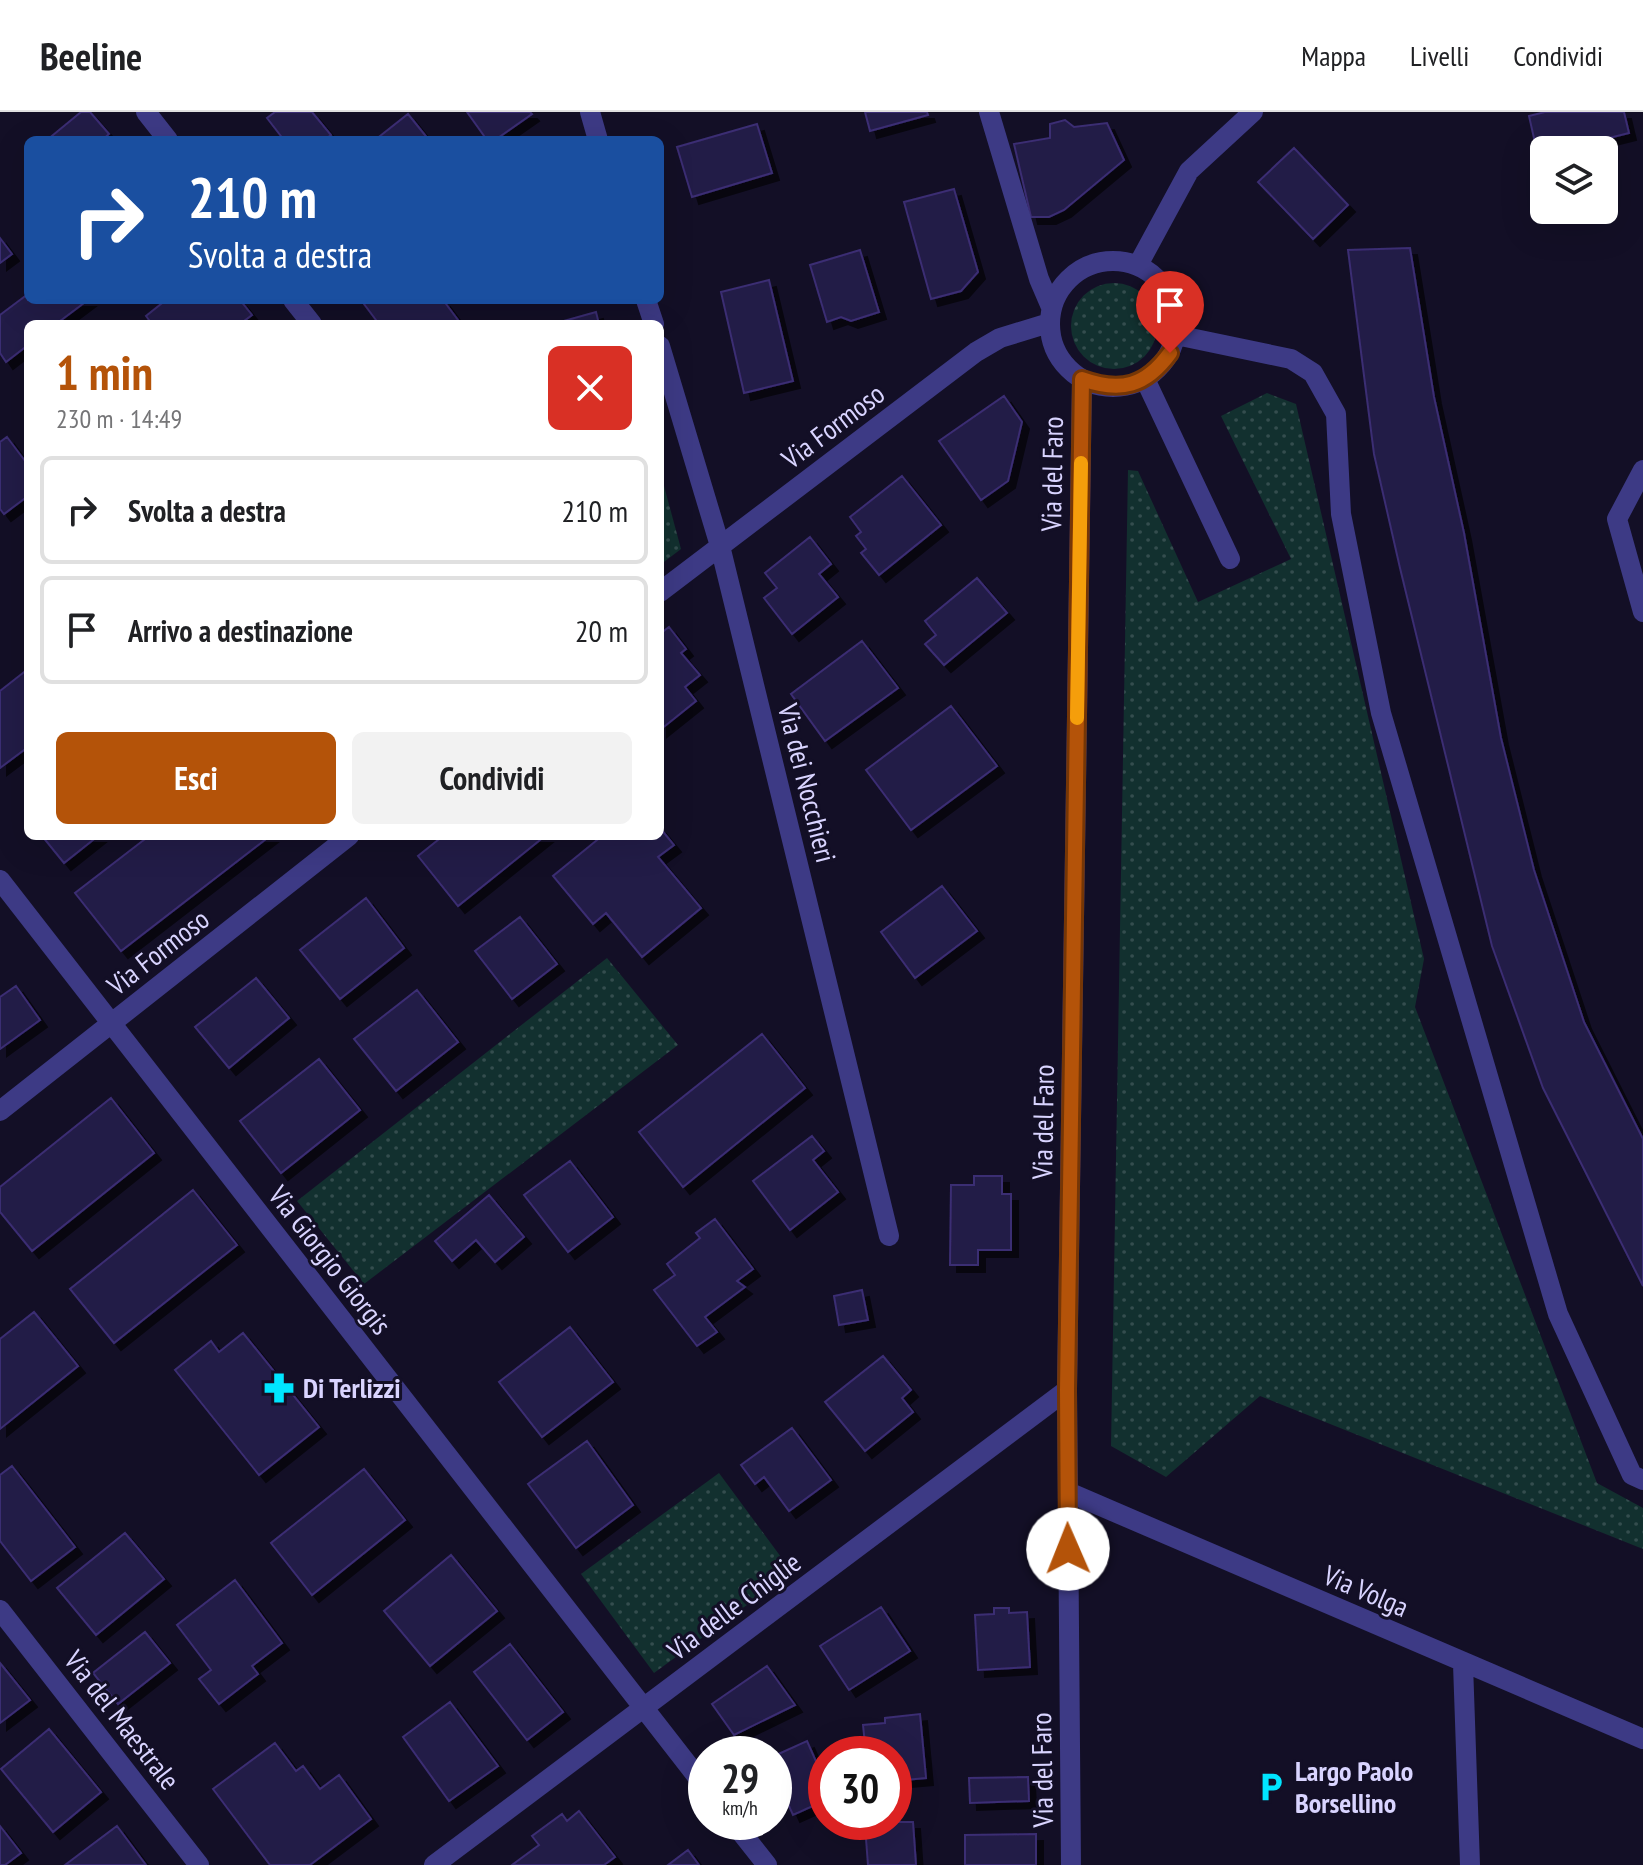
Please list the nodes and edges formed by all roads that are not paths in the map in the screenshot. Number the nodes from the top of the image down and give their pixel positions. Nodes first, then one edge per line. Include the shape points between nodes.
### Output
1 (146, 112) edge
2 (590, 112) edge
3 (989, 112) edge
4 (1253, 112) edge
5 (165, 136) edge
6 (597, 136) edge
7 (1138, 265) junction
8 (296, 304) edge
9 (1050, 315) junction
10 (309, 320) edge
11 (1176, 335) junction
12 (664, 359) edge
13 (1082, 379) junction
14 (1145, 379) junction
15 (1643, 470) edge
16 (720, 546) junction
17 (1230, 559) dead end
18 (664, 589) edge
19 (1643, 612) edge
20 (344, 840) edge
21 (0, 880) edge
22 (111, 1024) junction
23 (0, 1111) edge
24 (889, 1236) dead end
25 (1067, 1390) junction
26 (1643, 1480) edge
27 (1068, 1492) junction
28 (0, 1610) edge
29 (1463, 1664) junction
30 (644, 1709) junction
31 (1643, 1739) edge
32 (688, 1765) edge
33 (747, 1840) edge
34 (199, 1865) edge
35 (434, 1865) edge
36 (767, 1865) edge
37 (1071, 1865) edge
38 (1470, 1865) edge

1 - 5 street
2 - 6 street
3 - 9 street
4 - 7 street via 1189,171
7 - 9 street via 1096,262 1076,272 1060,287
7 - 11 street via 1170,293
8 - 10 street
9 - 13 street via 1058,356
9 - 16 street, Via Formoso via 976,352
11 - 14 street via 1170,353
11 - 26 street via 1291,359 1313,373 1336,414 1341,514 1381,713 1558,1314 1632,1475
12 - 16 street, Via dei Nocchieri
13 - 14 street via 1103,387
13 - 25 street, Via del Faro
14 - 17 street
15 - 19 street via 1617,519
16 - 18 street, Via Formoso
16 - 24 street, Via dei Nocchieri
20 - 22 street, Via Formoso
21 - 22 street, Via Giorgio Giorgis
22 - 23 street, Via Formoso
22 - 30 street, Via Giorgio Giorgis
25 - 27 street, Via del Faro
25 - 30 street, Via delle Chiglie
27 - 29 street, Via Volga
27 - 37 street, Via del Faro
28 - 34 street, Via del Maestrale
29 - 31 street, Via Volga
29 - 38 street
30 - 32 street, Via Giorgio Giorgis
30 - 35 street, Via delle Chiglie
33 - 36 street

